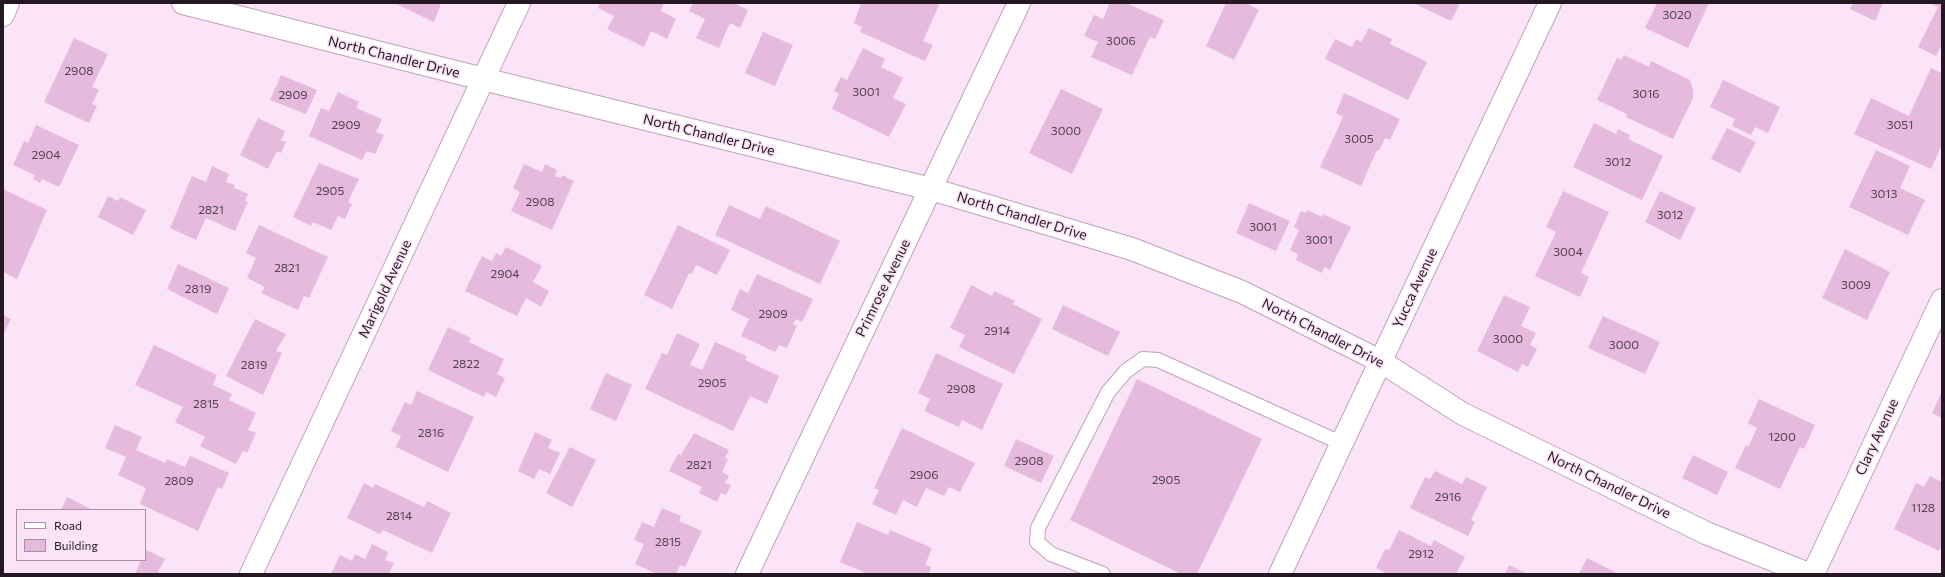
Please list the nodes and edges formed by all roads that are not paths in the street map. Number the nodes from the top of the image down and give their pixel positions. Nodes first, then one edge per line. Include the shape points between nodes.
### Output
1 (8, 3) edge
2 (183, 3) edge
3 (519, 3) edge
4 (1020, 3) edge
5 (1550, 3) edge
6 (3, 15) edge
7 (483, 79) junction
8 (931, 189) junction
9 (1942, 300) edge
10 (1380, 361) junction
11 (1341, 443) junction
12 (251, 574) edge
13 (747, 574) edge
14 (1103, 574) edge
15 (1280, 574) edge
16 (1808, 574) edge
17 (1813, 574) edge

1 - 6 street
2 - 7 street, North Chandler Drive
3 - 7 street, Marigold Avenue
4 - 8 street, Primrose Avenue
5 - 10 street, Yucca Avenue
7 - 8 street, North Chandler Drive
7 - 12 street, Marigold Avenue
8 - 10 street, North Chandler Drive via 1132,248 1242,292
8 - 13 street, Primrose Avenue
9 - 17 street, Clary Avenue
10 - 11 street, Yucca Avenue
10 - 16 street, North Chandler Drive via 1463,414 1706,533
11 - 14 lane via 1158,360 1143,359 1126,371 1108,392 1038,528 1037,542 1051,554
11 - 15 street, Yucca Avenue

